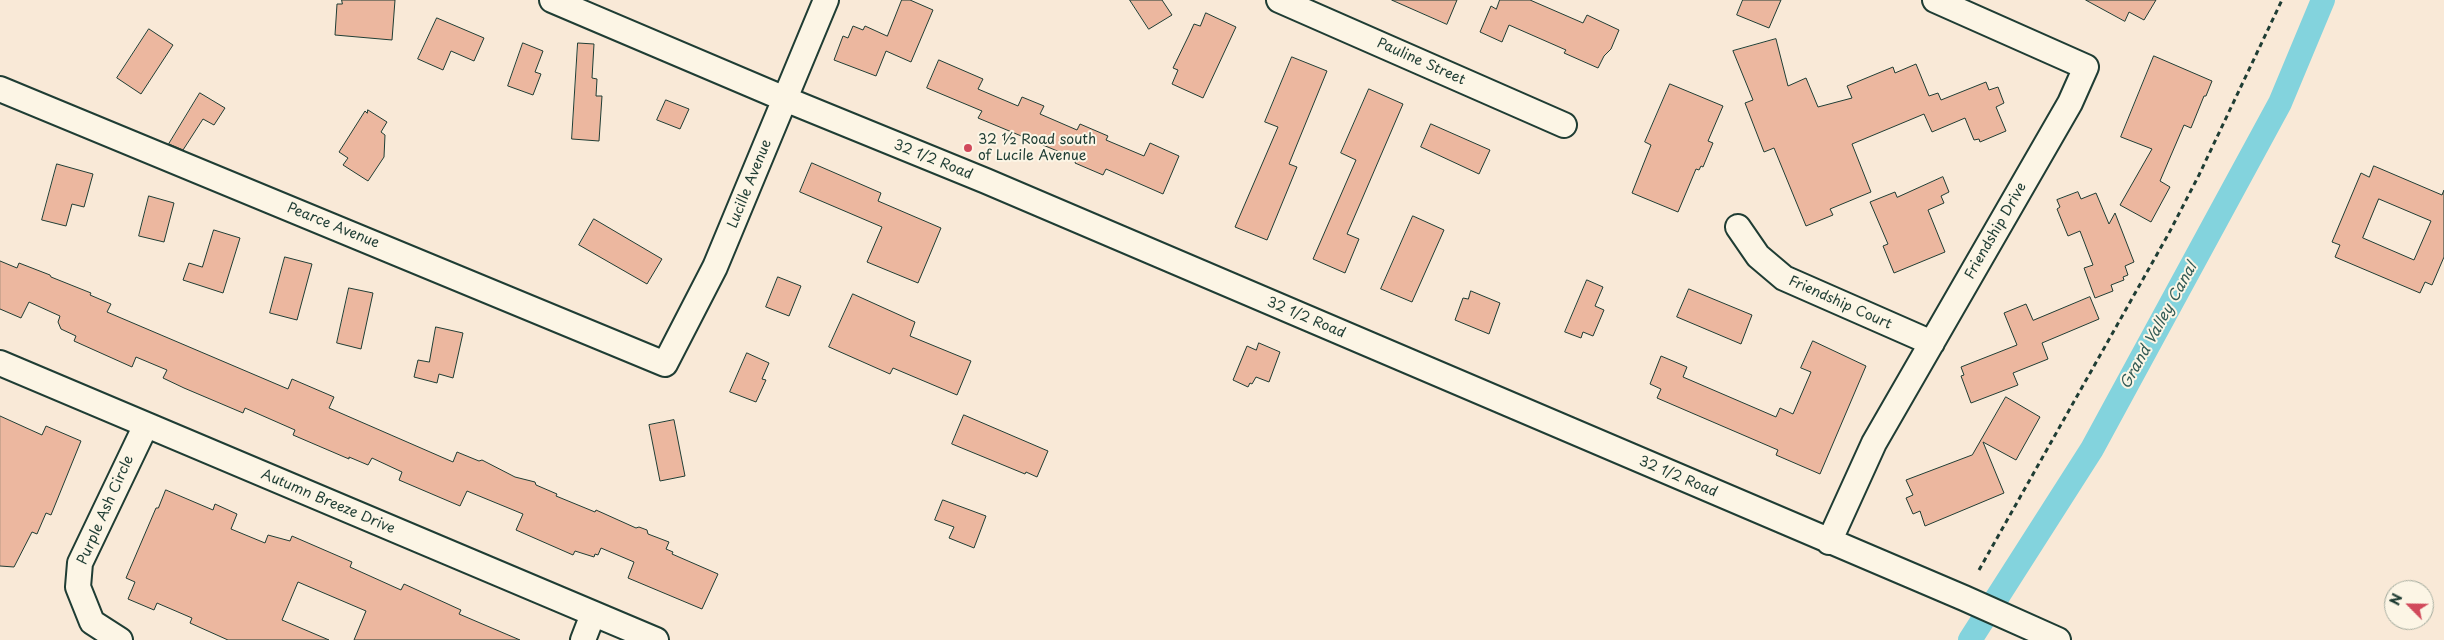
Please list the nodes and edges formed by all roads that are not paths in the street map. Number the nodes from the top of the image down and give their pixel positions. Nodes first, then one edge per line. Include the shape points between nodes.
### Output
1 (552, 0) edge
2 (826, 0) edge
3 (1279, 0) edge
4 (1935, 0) edge
5 (0, 89) edge
6 (784, 99) junction
7 (1564, 125) dead end
8 (1738, 227) dead end
9 (1932, 344) junction
10 (0, 363) edge
11 (666, 364) joint
12 (146, 425) junction
13 (1830, 542) junction
14 (593, 614) junction
15 (120, 640) edge
16 (583, 640) edge
17 (656, 640) edge
18 (2058, 640) edge

1 - 6 street, 32 1/2 Road
2 - 6 street, Lucille Avenue
3 - 7 street, Pauline Street
4 - 9 street, Friendship Drive via 2086,67 2070,103
5 - 11 street, Pearce Avenue
6 - 11 street, Lucille Avenue via 716,267
6 - 13 street, 32 1/2 Road via 986,181
8 - 9 street, Friendship Court via 1758,256 1784,278
9 - 13 street, Friendship Drive via 1874,444
10 - 12 street, Autumn Breeze Drive
12 - 14 street, Autumn Breeze Drive
12 - 15 street, Purple Ash Circle via 80,563 78,587 92,622
13 - 18 street, 32 1/2 Road
14 - 16 street
14 - 17 street, Autumn Breeze Drive

